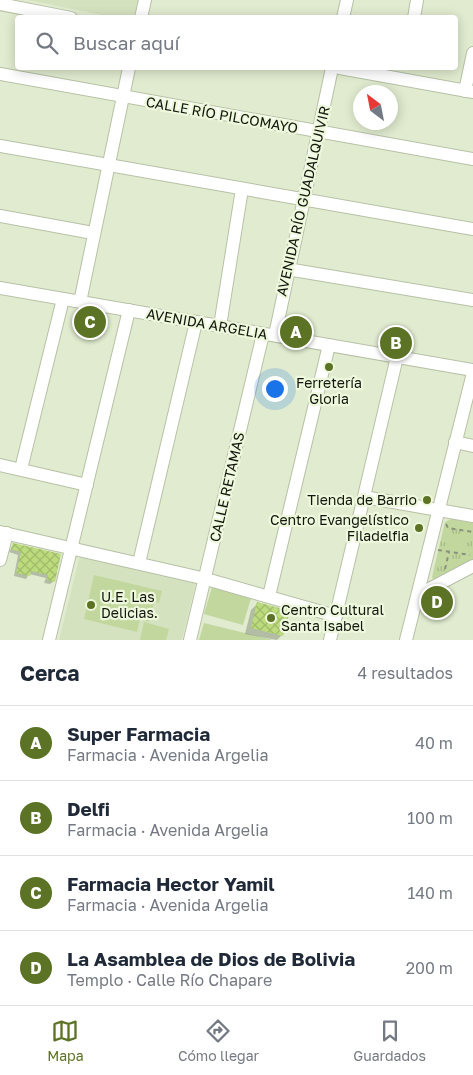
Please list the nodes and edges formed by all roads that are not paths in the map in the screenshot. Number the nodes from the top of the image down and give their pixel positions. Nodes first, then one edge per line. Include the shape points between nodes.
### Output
1 (145, 0) edge
2 (346, 0) edge
3 (418, 0) edge
4 (0, 4) edge
5 (56, 15) edge
6 (142, 15) edge
7 (344, 15) edge
8 (415, 15) edge
9 (473, 52) edge
10 (129, 70) edge
11 (332, 70) edge
12 (364, 70) edge
13 (401, 73) edge
14 (0, 74) edge
15 (469, 91) edge
16 (122, 98) junction
17 (320, 131) junction
18 (0, 146) edge
19 (473, 160) edge
20 (107, 165) junction
21 (242, 189) junction
22 (304, 198) junction
23 (0, 216) edge
24 (473, 229) edge
25 (93, 233) junction
26 (287, 269) junction
27 (0, 288) edge
28 (63, 299) junction
29 (473, 300) edge
30 (80, 302) junction
31 (129, 310) junction
32 (196, 322) junction
33 (220, 326) junction
34 (269, 334) junction
35 (329, 344) junction
36 (397, 357) junction
37 (473, 371) edge
38 (455, 442) junction
39 (473, 446) edge
40 (0, 465) edge
41 (21, 469) junction
42 (87, 484) junction
43 (364, 497) junction
44 (442, 516) junction
45 (473, 516) edge
46 (3, 532) edge
47 (72, 548) junction
48 (0, 560) edge
49 (139, 563) junction
50 (473, 566) edge
51 (206, 579) junction
52 (269, 596) junction
53 (418, 596) junction
54 (336, 616) junction
55 (49, 640) edge
56 (190, 640) edge
57 (330, 640) edge
58 (406, 640) edge

1 - 6 street
2 - 7 street
3 - 8 street
4 - 5 street
9 - 15 street
10 - 16 street
11 - 17 street, AVENIDA RÍO GUADALQUIVIR
12 - 13 street
13 - 15 street
14 - 16 street, CALLE RÍO PILCOMAYO
16 - 17 street, CALLE RÍO PILCOMAYO
16 - 20 street
17 - 19 street, CALLE RÍO PILCOMAYO
17 - 22 street, AVENIDA RÍO GUADALQUIVIR
18 - 20 street
20 - 21 street
20 - 25 street
21 - 22 street
21 - 33 street
22 - 24 street
22 - 26 street, AVENIDA RÍO GUADALQUIVIR
23 - 25 street
25 - 30 street
26 - 29 street
26 - 34 street, AVENIDA RÍO GUADALQUIVIR
27 - 28 street, AVENIDA ARGELIA
28 - 30 street, AVENIDA ARGELIA
28 - 41 street
30 - 31 street, AVENIDA ARGELIA
31 - 32 street, AVENIDA ARGELIA
31 - 42 street
32 - 33 street, AVENIDA ARGELIA
32 - 49 street
33 - 34 street, AVENIDA ARGELIA
34 - 35 street, AVENIDA ARGELIA
34 - 51 street, CALLE RETAMAS
35 - 36 street, AVENIDA ARGELIA
35 - 52 street
36 - 37 street, AVENIDA ARGELIA
36 - 43 street
37 - 38 street
38 - 39 street
38 - 44 street
40 - 41 street
41 - 42 street
42 - 47 street
43 - 44 street
43 - 54 street
44 - 45 street
44 - 53 street
46 - 47 street
46 - 48 street
47 - 49 street
47 - 55 street
49 - 51 street
50 - 53 street
51 - 52 street
51 - 56 street, CALLE RETAMAS
52 - 54 street
53 - 58 street
54 - 57 street

